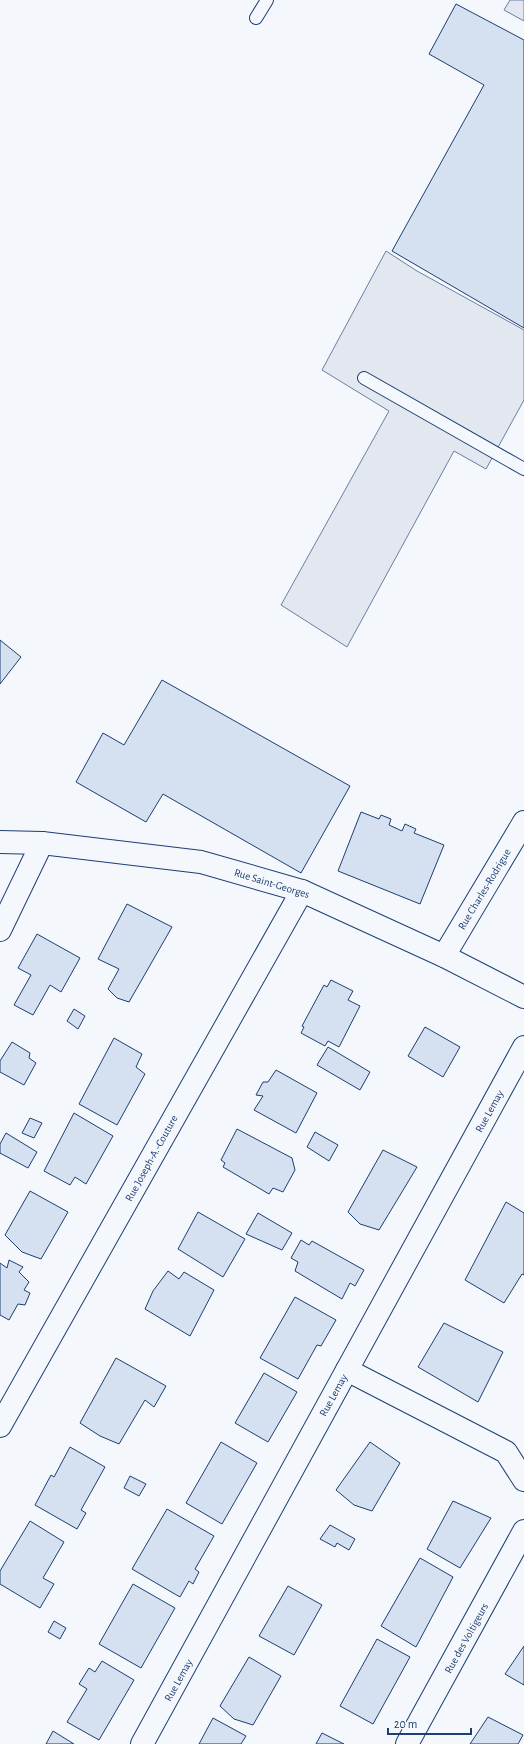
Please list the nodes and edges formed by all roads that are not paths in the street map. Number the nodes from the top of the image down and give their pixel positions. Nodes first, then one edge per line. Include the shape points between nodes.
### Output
1 (267, 0) edge
2 (256, 18) dead end
3 (364, 378) dead end
4 (524, 469) edge
5 (524, 822) edge
6 (0, 842) edge
7 (42, 843) junction
8 (302, 891) junction
9 (0, 930) edge
10 (444, 956) junction
11 (524, 997) edge
12 (524, 1047) edge
13 (347, 1370) junction
14 (0, 1426) edge
15 (524, 1480) edge
16 (524, 1531) edge
17 (142, 1744) edge
18 (407, 1744) edge

1 - 2 lane
3 - 4 lane
5 - 10 street, Rue Charles-Rodrigue
6 - 7 street, Rue Saint-Georges
7 - 8 street, Rue Saint-Georges via 201,862
7 - 9 street
8 - 10 street, Rue Saint-Georges
8 - 14 street, Rue Joseph-A.-Couture
10 - 11 street, Rue Saint-Georges
12 - 13 street, Rue Lemay
13 - 15 street via 506,1452
13 - 17 street, Rue Lemay
16 - 18 street, Rue des Voltigeurs

